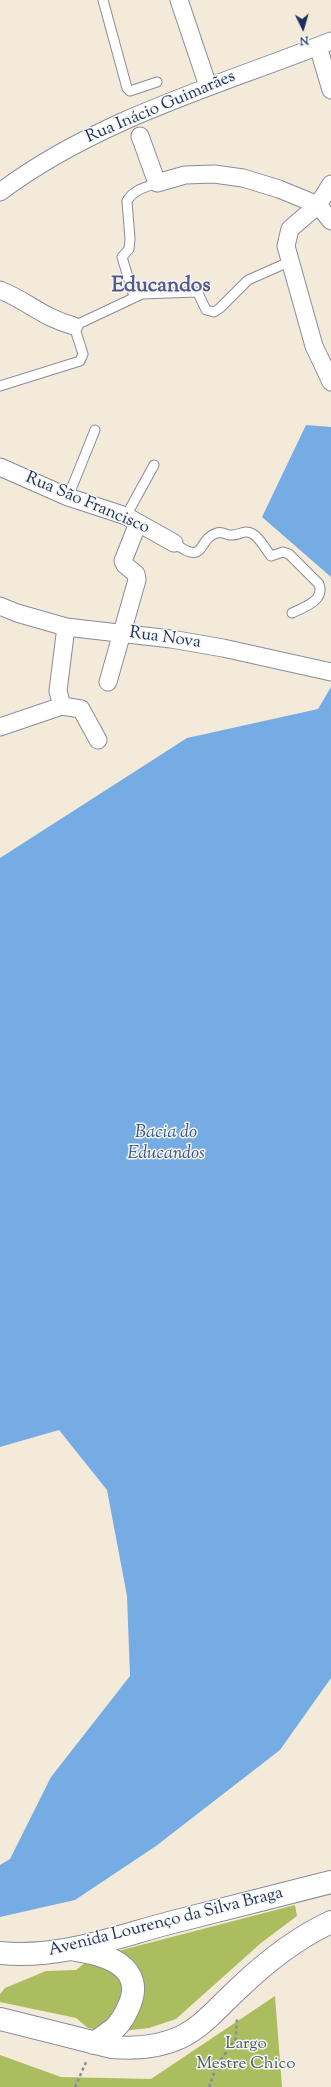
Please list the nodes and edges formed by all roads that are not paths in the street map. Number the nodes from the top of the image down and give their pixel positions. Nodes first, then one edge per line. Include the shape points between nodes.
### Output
1 (103, 0) edge
2 (179, 0) edge
3 (324, 43) edge
4 (157, 82) dead end
5 (208, 86) junction
6 (331, 90) edge
7 (140, 136) dead end
8 (157, 183) junction
9 (331, 184) edge
10 (0, 192) edge
11 (318, 205) junction
12 (331, 221) edge
13 (289, 262) junction
14 (0, 290) edge
15 (134, 297) junction
16 (74, 326) junction
17 (331, 382) edge
18 (0, 386) edge
19 (95, 430) dead end
20 (154, 465) dead end
21 (0, 467) edge
22 (68, 497) junction
23 (132, 520) junction
24 (174, 543) joint
25 (0, 606) edge
26 (292, 613) dead end
27 (66, 627) junction
28 (121, 632) junction
29 (331, 672) edge
30 (108, 682) dead end
31 (62, 706) junction
32 (0, 728) edge
33 (98, 740) dead end
34 (331, 1882) edge
35 (331, 1922) edge
36 (74, 1950) junction
37 (0, 1953) edge
38 (0, 2019) edge
39 (94, 2043) junction

1 - 4 lane via 127,88 130,91
2 - 5 street
3 - 5 street, Rua Inácio Guimarães
3 - 6 street
5 - 10 street, Rua Inácio Guimarães via 80,142
7 - 8 street
8 - 11 street via 185,175 214,174 243,178
8 - 15 lane via 138,191 127,201 130,239 122,260
9 - 11 street
11 - 12 street
11 - 13 street via 290,230 286,246
13 - 15 lane via 248,280 214,312 206,310 198,293 195,292 147,293
13 - 17 street via 314,346
14 - 16 street via 20,298 36,311 56,321
15 - 16 lane
16 - 18 lane via 82,349 81,360
19 - 22 lane
20 - 23 lane
21 - 22 street, Rua São Francisco
22 - 23 street, Rua São Francisco
23 - 24 street, Rua São Francisco
23 - 28 street via 123,561 138,577
24 - 26 lane via 189,553 196,552 216,533 232,536 246,532 253,534 271,556 283,552 290,554 321,588 317,600
25 - 27 street, Rua Nova
27 - 28 street, Rua Nova
27 - 31 street via 58,691
28 - 29 street, Rua Nova via 223,648
28 - 30 street
31 - 32 street
31 - 33 street via 81,709
34 - 36 street, Avenida Lourenço da Silva Braga
35 - 39 street via 275,1957 202,2024 180,2037 131,2049 112,2048
36 - 37 street, Avenida Lourenço da Silva Braga via 21,1956
36 - 39 street via 94,1952 112,1959 125,1968 132,1977 134,1987 126,2014 116,2027
38 - 39 street

